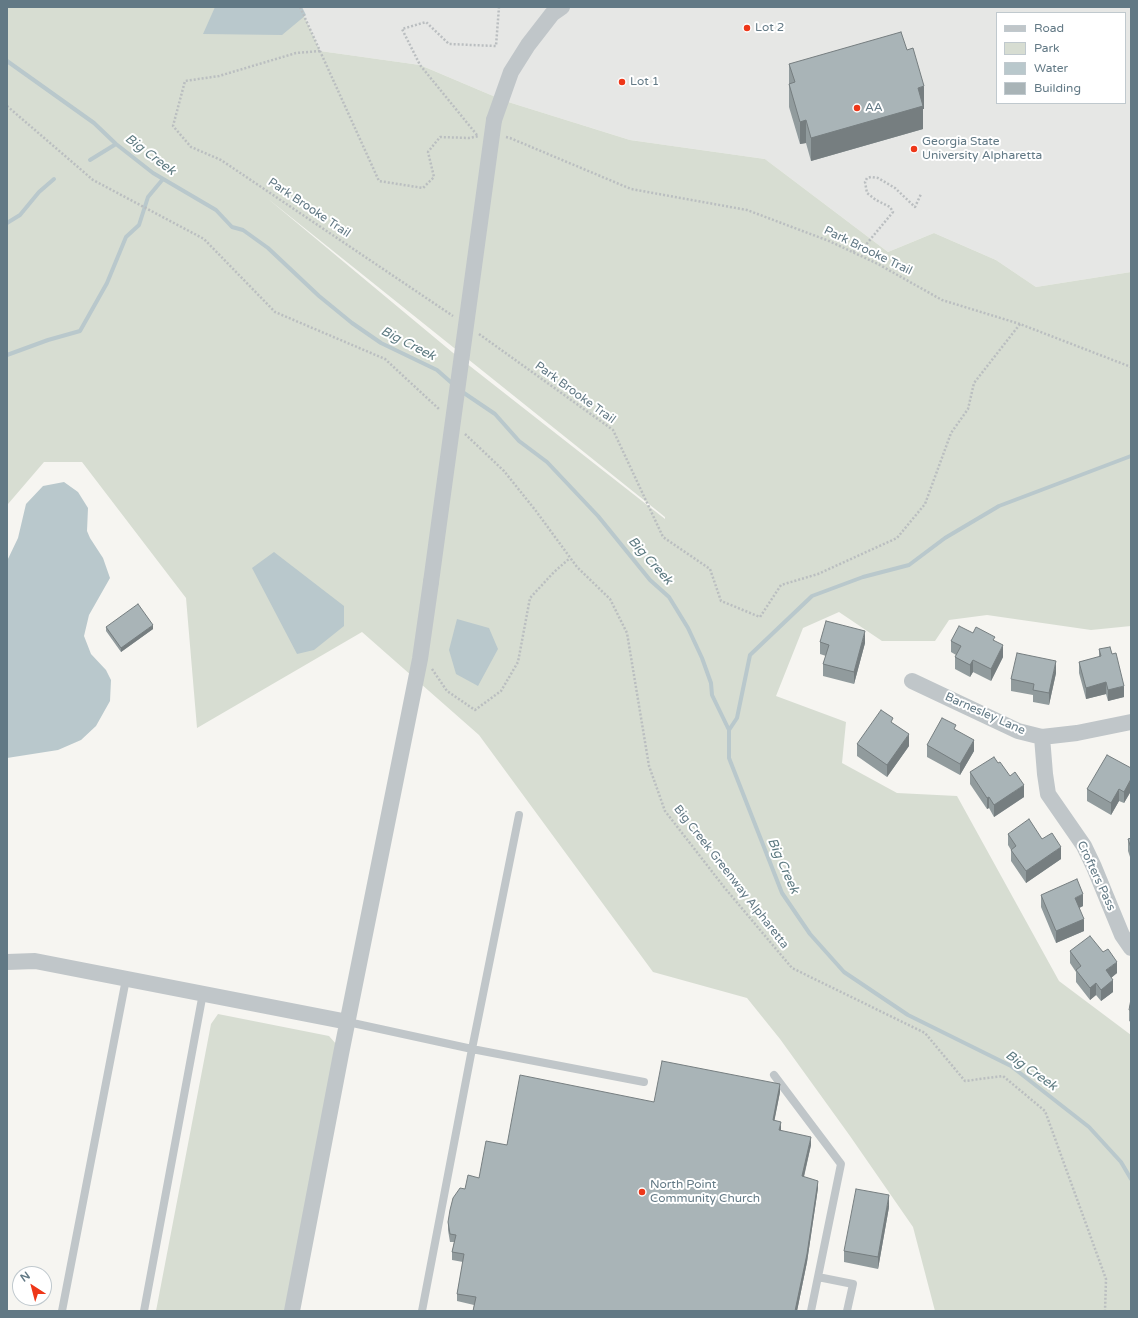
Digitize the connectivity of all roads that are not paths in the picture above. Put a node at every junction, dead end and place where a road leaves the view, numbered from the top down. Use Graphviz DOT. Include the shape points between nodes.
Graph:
graph roads {
  1 [pos="562,7"];
  2 [pos="912,680"];
  3 [pos="1131,722"];
  4 [pos="1042,737"];
  5 [pos="519,816"];
  6 [pos="1131,948"];
  7 [pos="7,962"];
  8 [pos="126,979"];
  9 [pos="203,993"];
  10 [pos="348,1022"];
  11 [pos="472,1049"];
  12 [pos="774,1075"];
  13 [pos="644,1082"];
  14 [pos="818,1277"];
  15 [pos="62,1311"];
  16 [pos="144,1311"];
  17 [pos="292,1311"];
  18 [pos="422,1311"];
  19 [pos="811,1311"];
  20 [pos="847,1311"];
  1 -- 10 [label="street, bridge" via="552,14 511,72 494,120 420,659"];
  2 -- 4 [label="street, Barnesley Lane" via="1018,731"];
  3 -- 4 [label="street, Barnesley Lane"];
  4 -- 6 [label="street, Crofters Pass" via="1048,794 1084,846 1122,935"];
  5 -- 11 [label="lane"];
  7 -- 8 [label="street" via="35,961"];
  8 -- 9 [label="street"];
  8 -- 15 [label="lane"];
  9 -- 10 [label="street"];
  9 -- 16 [label="lane"];
  10 -- 11 [label="lane"];
  10 -- 17 [label="street"];
  11 -- 13 [label="lane"];
  11 -- 18 [label="lane"];
  12 -- 14 [label="lane" via="841,1164"];
  14 -- 19 [label="lane"];
  14 -- 20 [label="lane" via="853,1284"];
}
